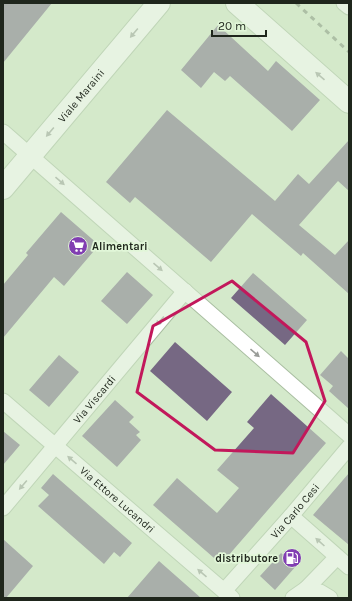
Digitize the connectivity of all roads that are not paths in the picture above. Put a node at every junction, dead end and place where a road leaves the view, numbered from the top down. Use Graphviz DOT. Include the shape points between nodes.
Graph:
graph roads {
  1 [pos="159,3"];
  2 [pos="237,3"];
  3 [pos="344,3"];
  4 [pos="349,7"];
  5 [pos="349,102"];
  6 [pos="3,132"];
  7 [pos="31,155"];
  8 [pos="3,188"];
  9 [pos="185,291"];
  10 [pos="3,401"];
  11 [pos="349,435"];
  12 [pos="55,446"];
  13 [pos="349,448"];
  14 [pos="3,508"];
  15 [pos="291,516"];
  16 [pos="337,557"];
  17 [pos="349,567"];
  18 [pos="306,589"];
  19 [pos="228,595"];
  20 [pos="292,598"];
  21 [pos="330,598"];
  1 -- 7 [label="main road, Viale Maraini, one-way"];
  5 -- 2 [label="main road, one-way"];
  3 -- 4 [label="street"];
  6 -- 7 [label="street"];
  7 -- 8 [label="main road, Viale Maraini"];
  7 -- 9 [label="street, one-way"];
  9 -- 11 [label="street, one-way"];
  9 -- 12 [label="street, Via Viscardi, one-way"];
  10 -- 12 [label="street, Via Ettore Lucandri"];
  12 -- 14 [label="street, Via Viscardi, one-way"];
  19 -- 12 [label="street, Via Ettore Lucandri, one-way"];
  13 -- 15 [label="street, Via Carlo Cesi"];
  16 -- 15 [label="street, one-way"];
  15 -- 19 [label="street, Via Carlo Cesi"];
  16 -- 17 [label="street"];
  16 -- 18 [label="street"];
  18 -- 20 [label="street"];
  18 -- 21 [label="street" via="320,592"];
}
